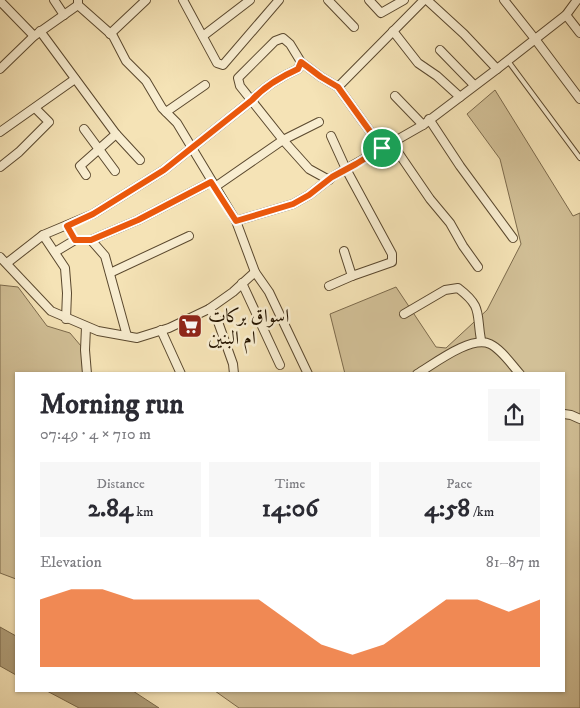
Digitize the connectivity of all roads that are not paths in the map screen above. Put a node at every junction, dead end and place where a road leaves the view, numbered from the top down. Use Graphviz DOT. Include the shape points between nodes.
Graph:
graph roads {
  1 [pos="54,0"];
  2 [pos="146,0"];
  3 [pos="250,0"];
  4 [pos="279,0"];
  5 [pos="328,0"];
  6 [pos="369,0"];
  7 [pos="404,0"];
  8 [pos="425,0"];
  9 [pos="504,0"];
  10 [pos="577,0"];
  11 [pos="0,1"];
  12 [pos="186,1"];
  13 [pos="78,3"];
  14 [pos="64,15"];
  15 [pos="566,15"];
  16 [pos="354,27"];
  17 [pos="393,31"];
  18 [pos="580,33"];
  19 [pos="37,34"];
  20 [pos="110,34"];
  21 [pos="203,36"];
  22 [pos="535,39"];
  23 [pos="440,50"];
  24 [pos="508,61"];
  25 [pos="301,62"];
  26 [pos="2,65"];
  27 [pos="497,69"];
  28 [pos="75,79"];
  29 [pos="205,85"];
  30 [pos="474,86"];
  31 [pos="338,87"];
  32 [pos="395,96"];
  33 [pos="460,97"];
  34 [pos="580,99"];
  35 [pos="252,100"];
  36 [pos="35,108"];
  37 [pos="166,112"];
  38 [pos="429,119"];
  39 [pos="319,122"];
  40 [pos="423,125"];
  41 [pos="84,129"];
  42 [pos="0,132"];
  43 [pos="116,134"];
  44 [pos="331,136"];
  45 [pos="283,140"];
  46 [pos="391,142"];
  47 [pos="191,148"];
  48 [pos="382,148"];
  49 [pos="98,150"];
  50 [pos="580,158"];
  51 [pos="140,160"];
  52 [pos="0,167"];
  53 [pos="346,169"];
  54 [pos="115,171"];
  55 [pos="86,175"];
  56 [pos="329,180"];
  57 [pos="213,184"];
  58 [pos="236,221"];
  59 [pos="67,226"];
  60 [pos="44,235"];
  61 [pos="189,236"];
  62 [pos="513,238"];
  63 [pos="75,240"];
  64 [pos="91,240"];
  65 [pos="344,251"];
  66 [pos="55,252"];
  67 [pos="0,257"];
  68 [pos="7,263"];
  69 [pos="478,267"];
  70 [pos="255,272"];
  71 [pos="110,273"];
  72 [pos="352,276"];
  73 [pos="242,283"];
  74 [pos="330,286"];
  75 [pos="209,309"];
  76 [pos="404,314"];
  77 [pos="66,319"];
  78 [pos="86,327"];
  79 [pos="161,330"];
  80 [pos="127,336"];
  81 [pos="481,340"];
  82 [pos="280,365"];
  83 [pos="87,372"];
  84 [pos="180,372"];
  85 [pos="234,372"];
  86 [pos="307,372"];
  87 [pos="420,372"];
  88 [pos="518,372"];
  89 [pos="565,414"];
  90 [pos="580,419"];
  1 -- 14 [label="street"];
  2 -- 20 [label="street"];
  3 -- 21 [label="street"];
  4 -- 21 [label="street" via="223,65 217,63"];
  5 -- 16 [label="street"];
  6 -- 7 [label="street" via="381,13"];
  8 -- 17 [label="street"];
  8 -- 27 [label="street"];
  9 -- 22 [label="street"];
  10 -- 15 [label="street"];
  11 -- 19 [label="street"];
  12 -- 21 [label="street"];
  13 -- 14 [label="street"];
  13 -- 20 [label="street"];
  14 -- 19 [label="street"];
  15 -- 18 [label="street"];
  15 -- 22 [label="street"];
  17 -- 31 [label="street"];
  17 -- 33 [label="street" via="418,63"];
  19 -- 26 [label="street"];
  19 -- 28 [label="street"];
  20 -- 37 [label="street" via="126,61 146,81"];
  22 -- 24 [label="street"];
  22 -- 34 [label="street"];
  23 -- 30 [label="street"];
  24 -- 27 [label="street"];
  24 -- 50 [label="lane"];
  25 -- 31 [label="street"];
  25 -- 35 [label="street" via="298,69 280,77"];
  25 -- 35 [label="street" via="283,38 275,41 238,78 240,86"];
  27 -- 30 [label="street"];
  28 -- 36 [label="street"];
  28 -- 43 [label="street"];
  29 -- 37 [label="street"];
  30 -- 33 [label="street"];
  31 -- 48 [label="street"];
  32 -- 40 [label="street"];
  33 -- 38 [label="street"];
  35 -- 45 [label="street"];
  35 -- 47 [label="street"];
  36 -- 42 [label="street"];
  36 -- 52 [label="street" via="49,122"];
  37 -- 47 [label="street" via="177,123"];
  38 -- 40 [label="street"];
  38 -- 62 [label="street"];
  39 -- 45 [label="street"];
  40 -- 46 [label="street"];
  41 -- 49 [label="street"];
  43 -- 49 [label="street"];
  43 -- 51 [label="street"];
  44 -- 53 [label="street"];
  45 -- 56 [label="street" via="309,169"];
  45 -- 57 [label="street"];
  46 -- 48 [label="street"];
  46 -- 69 [label="street"];
  47 -- 57 [label="street"];
  47 -- 59 [label="street" via="164,170 93,214"];
  48 -- 53 [label="street"];
  49 -- 54 [label="street"];
  49 -- 55 [label="street" via="80,166"];
  53 -- 56 [label="street"];
  53 -- 72 [label="street" via="392,254 392,262"];
  56 -- 58 [label="street" via="293,204"];
  57 -- 58 [label="street"];
  57 -- 64 [label="street"];
  58 -- 70 [label="street"];
  59 -- 60 [label="street"];
  59 -- 63 [label="street"];
  60 -- 66 [label="street"];
  60 -- 68 [label="street"];
  61 -- 71 [label="street"];
  63 -- 64 [label="street"];
  63 -- 66 [label="street"];
  64 -- 71 [label="street" via="105,256"];
  65 -- 72 [label="street"];
  66 -- 77 [label="street" via="65,268"];
  67 -- 68 [label="street"];
  68 -- 77 [label="street" via="51,311"];
  70 -- 73 [label="street"];
  70 -- 86 [label="street" via="270,292"];
  71 -- 80 [label="street"];
  72 -- 74 [label="street"];
  73 -- 75 [label="street"];
  73 -- 82 [label="street"];
  75 -- 79 [label="street"];
  75 -- 85 [label="street" via="217,320"];
  76 -- 81 [label="street" via="445,290 458,288 477,306"];
  77 -- 78 [label="street"];
  78 -- 80 [label="street"];
  78 -- 83 [label="street"];
  79 -- 80 [label="street" via="137,338"];
  79 -- 84 [label="street"];
  81 -- 87 [label="street" via="467,344"];
  81 -- 88 [label="street" via="492,344"];
  89 -- 90 [label="street"];
}
